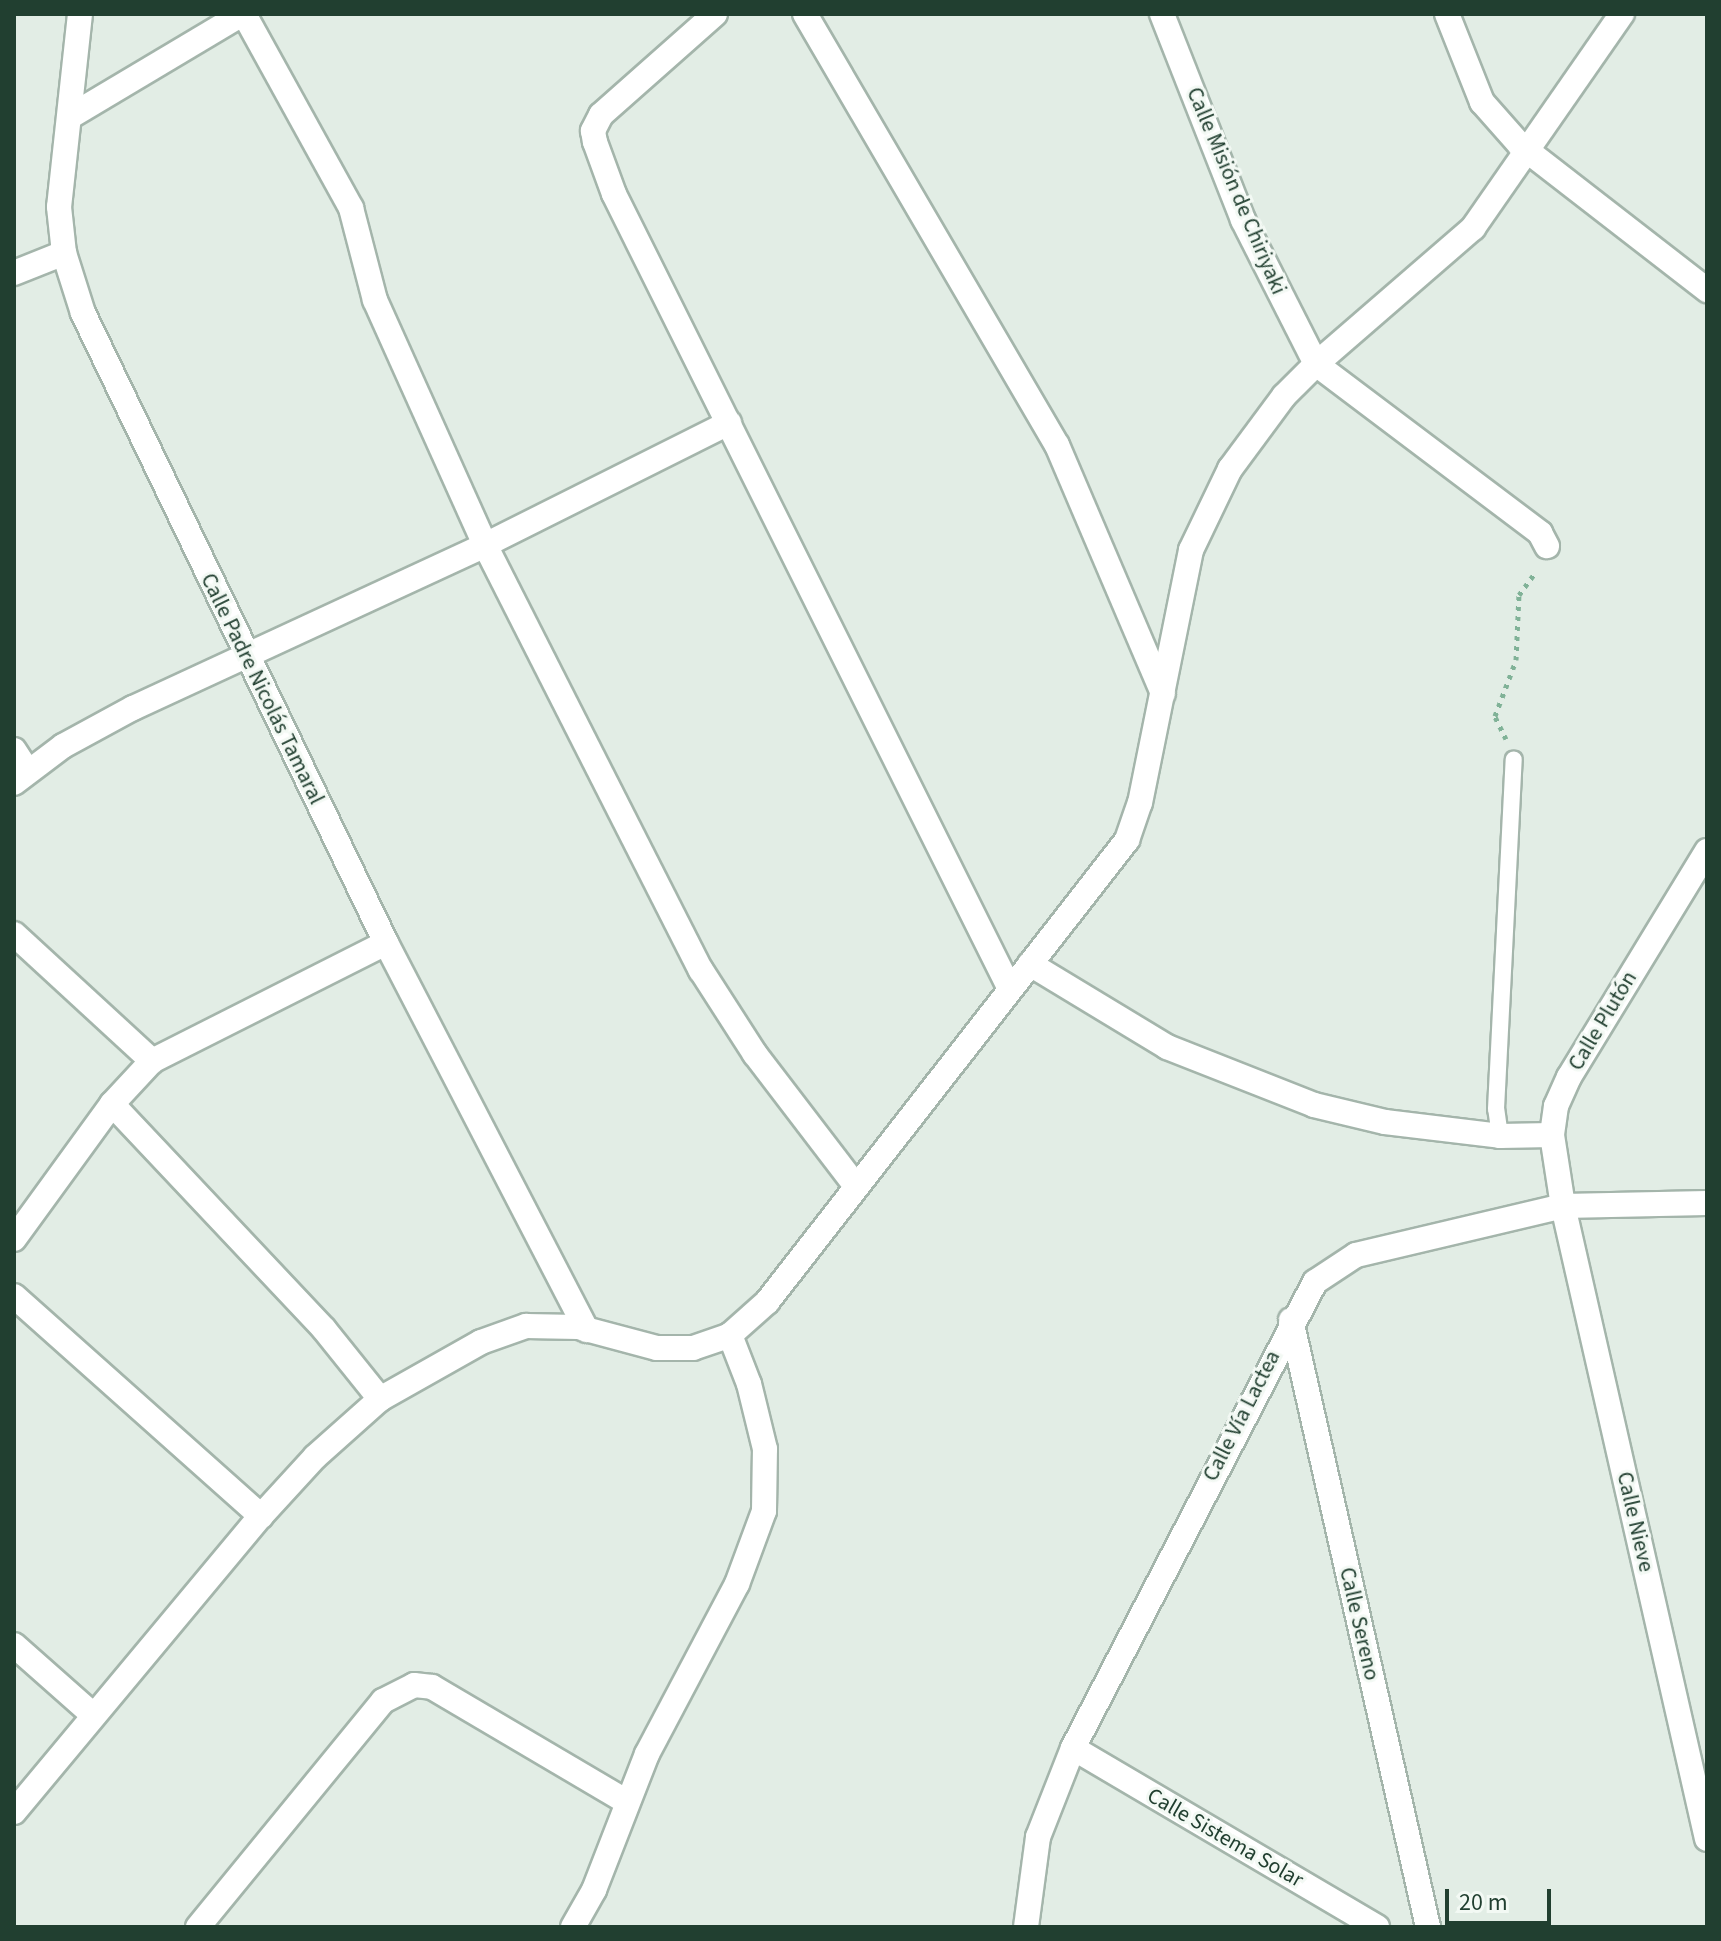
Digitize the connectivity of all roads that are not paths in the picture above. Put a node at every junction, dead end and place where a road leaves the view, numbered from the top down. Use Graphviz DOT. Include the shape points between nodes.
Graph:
graph roads {
  1 [pos="80,14"];
  2 [pos="243,14"];
  3 [pos="715,14"];
  4 [pos="805,14"];
  5 [pos="1162,14"];
  6 [pos="1447,14"];
  7 [pos="1622,14"];
  8 [pos="71,116"];
  9 [pos="1530,152"];
  10 [pos="64,253"];
  11 [pos="14,273"];
  12 [pos="1707,290"];
  13 [pos="1316,364"];
  14 [pos="729,423"];
  15 [pos="485,545"];
  16 [pos="1547,546"];
  17 [pos="244,655"];
  18 [pos="1163,693"];
  19 [pos="1514,759"];
  20 [pos="18,768"];
  21 [pos="1707,851"];
  22 [pos="14,934"];
  23 [pos="386,943"];
  24 [pos="1030,964"];
  25 [pos="1010,989"];
  26 [pos="152,1061"];
  27 [pos="112,1104"];
  28 [pos="1552,1135"];
  29 [pos="1500,1136"];
  30 [pos="855,1185"];
  31 [pos="1707,1203"];
  32 [pos="1563,1206"];
  33 [pos="14,1239"];
  34 [pos="14,1296"];
  35 [pos="1291,1320"];
  36 [pos="587,1330"];
  37 [pos="730,1335"];
  38 [pos="380,1399"];
  39 [pos="261,1516"];
  40 [pos="14,1645"];
  41 [pos="93,1715"];
  42 [pos="1073,1748"];
  43 [pos="627,1802"];
  44 [pos="14,1812"];
  45 [pos="1707,1839"];
  46 [pos="198,1927"];
  47 [pos="573,1927"];
  48 [pos="1026,1927"];
  49 [pos="1377,1927"];
  50 [pos="1428,1927"];
  1 -- 8 [label="street, Calle Padre Nicolás Tamaral"];
  2 -- 8 [label="street"];
  2 -- 15 [label="street" via="351,208 375,300"];
  3 -- 14 [label="street" via="601,115 593,131 614,194"];
  4 -- 18 [label="street" via="1057,445"];
  5 -- 13 [label="street, Calle Misión de Chiriyaki" via="1243,220"];
  6 -- 9 [label="street" via="1482,102"];
  7 -- 9 [label="street"];
  8 -- 10 [label="street, Calle Padre Nicolás Tamaral" via="59,207"];
  9 -- 12 [label="street"];
  9 -- 13 [label="street" via="1499,198 1448,253"];
  10 -- 11 [label="street"];
  10 -- 17 [label="street, Calle Padre Nicolás Tamaral" via="83,313"];
  13 -- 16 [label="street" via="1540,533"];
  13 -- 18 [label="street" via="1258,430 1211,506 1191,550"];
  14 -- 15 [label="street"];
  14 -- 25 [label="street"];
  15 -- 17 [label="street"];
  15 -- 30 [label="street" via="701,970 755,1054"];
  17 -- 20 [label="street"];
  17 -- 23 [label="street, Calle Padre Nicolás Tamaral"];
  18 -- 24 [label="street" via="1127,840"];
  19 -- 29 [label="lane" via="1496,1109"];
  21 -- 28 [label="street, Calle Plutón" via="1569,1077 1556,1106"];
  22 -- 26 [label="street"];
  23 -- 26 [label="street"];
  23 -- 36 [label="street, Calle Padre Nicolás Tamaral"];
  24 -- 25 [label="street"];
  24 -- 29 [label="street" via="1167,1047 1314,1105 1385,1122"];
  25 -- 30 [label="street"];
  26 -- 27 [label="street"];
  27 -- 33 [label="street"];
  27 -- 38 [label="street" via="324,1329"];
  28 -- 29 [label="street"];
  28 -- 32 [label="street, Calle Plutón"];
  30 -- 37 [label="street" via="767,1302"];
  31 -- 32 [label="street, Calle Vía Lactea"];
  32 -- 35 [label="street, Calle Vía Lactea" via="1356,1255 1315,1282"];
  32 -- 45 [label="street, Calle Nieve"];
  34 -- 39 [label="street"];
  35 -- 42 [label="street, Calle Vía Lactea"];
  35 -- 50 [label="street, Calle Sereno"];
  36 -- 37 [label="street" via="657,1348 693,1348"];
  36 -- 38 [label="street" via="526,1326 481,1342"];
  37 -- 43 [label="street" via="758,1416 768,1484 764,1511 737,1584"];
  38 -- 39 [label="street" via="315,1457"];
  39 -- 41 [label="street"];
  40 -- 41 [label="street"];
  41 -- 44 [label="street"];
  42 -- 48 [label="street, Calle Vía Lactea" via="1038,1837"];
  42 -- 49 [label="street, Calle Sistema Solar"];
  43 -- 46 [label="street" via="432,1687 414,1685 383,1701"];
  43 -- 47 [label="street" via="594,1890"];
}
